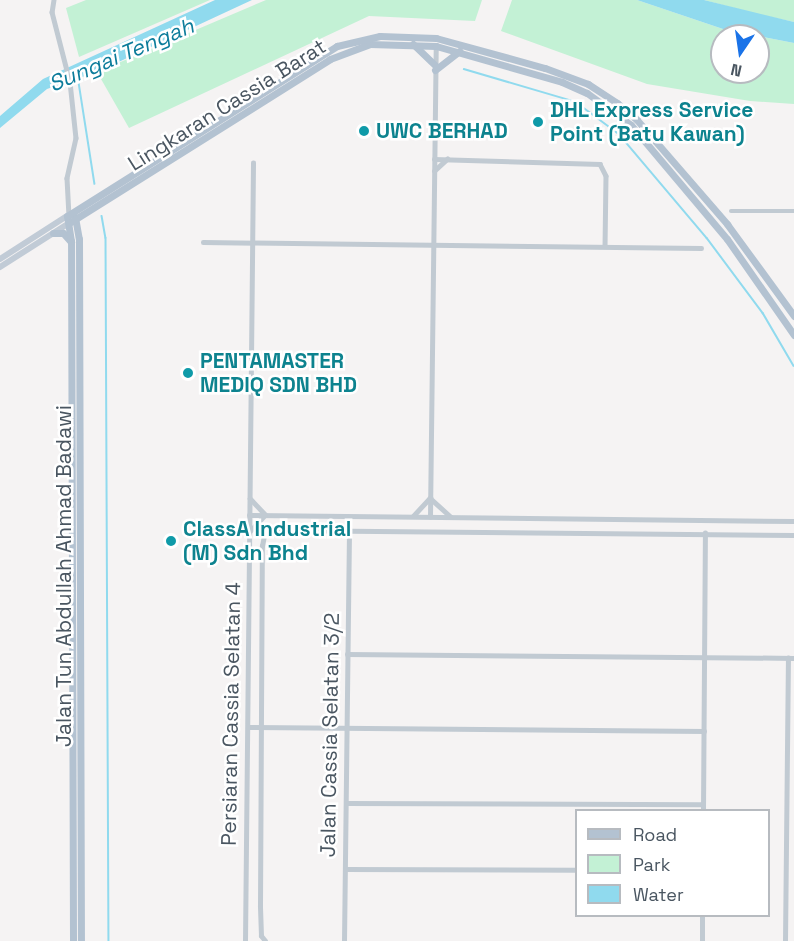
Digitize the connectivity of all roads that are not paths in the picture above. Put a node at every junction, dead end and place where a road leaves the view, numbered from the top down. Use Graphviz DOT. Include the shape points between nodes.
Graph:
graph roads {
  1 [pos="54,0"];
  2 [pos="411,43"];
  3 [pos="436,46"];
  4 [pos="459,51"];
  5 [pos="435,68"];
  6 [pos="434,147"];
  7 [pos="434,159"];
  8 [pos="446,159"];
  9 [pos="253,163"];
  10 [pos="434,171"];
  11 [pos="91,210"];
  12 [pos="731,211"];
  13 [pos="794,211"];
  14 [pos="71,217"];
  15 [pos="53,233"];
  16 [pos="79,237"];
  17 [pos="71,242"];
  18 [pos="203,242"];
  19 [pos="252,242"];
  20 [pos="431,244"];
  21 [pos="605,246"];
  22 [pos="701,248"];
  23 [pos="0,259"];
  24 [pos="0,267"];
  25 [pos="794,316"];
  26 [pos="794,335"];
  27 [pos="72,402"];
  28 [pos="80,404"];
  29 [pos="430,498"];
  30 [pos="250,499"];
  31 [pos="249,515"];
  32 [pos="265,515"];
  33 [pos="412,517"];
  34 [pos="430,517"];
  35 [pos="451,517"];
  36 [pos="794,521"];
  37 [pos="349,530"];
  38 [pos="249,532"];
  39 [pos="705,533"];
  40 [pos="794,535"];
  41 [pos="347,654"];
  42 [pos="704,657"];
  43 [pos="791,658"];
  44 [pos="248,727"];
  45 [pos="262,727"];
  46 [pos="346,728"];
  47 [pos="704,731"];
  48 [pos="346,803"];
  49 [pos="703,807"];
  50 [pos="345,868"];
  51 [pos="575,870"];
  52 [pos="702,917"];
  53 [pos="73,941"];
  54 [pos="81,941"];
  55 [pos="246,941"];
  56 [pos="265,941"];
  57 [pos="344,941"];
  58 [pos="702,941"];
  59 [pos="785,941"];
  1 -- 14 [label="street" via="52,12 70,82 76,138 67,178"];
  2 -- 3 [label="main road, Lingkaran Cassia Barat"];
  2 -- 5 [label="main road"];
  2 -- 11 [label="main road, Lingkaran Cassia Barat" via="370,44 330,59"];
  3 -- 4 [label="main road, Lingkaran Cassia Barat"];
  3 -- 5 [label="street"];
  4 -- 5 [label="main road"];
  4 -- 26 [label="main road, Lingkaran Cassia Barat" via="587,93 631,125 727,239"];
  5 -- 6 [label="street"];
  6 -- 7 [label="street"];
  6 -- 8 [label="street"];
  7 -- 8 [label="street"];
  7 -- 10 [label="street"];
  8 -- 10 [label="street"];
  8 -- 21 [label="street" via="600,164 606,176"];
  9 -- 19 [label="street, Persiaran Cassia Selatan 4"];
  10 -- 20 [label="street"];
  11 -- 14 [label="main road, Lingkaran Cassia Barat"];
  11 -- 16 [label="main road"];
  12 -- 13 [label="street"];
  14 -- 15 [label="street"];
  14 -- 16 [label="main road, Jalan Tun Abdullah Ahmad Badawi"];
  14 -- 17 [label="main road, Jalan Tun Abdullah Ahmad Badawi"];
  14 -- 23 [label="street"];
  14 -- 25 [label="main road, Lingkaran Cassia Barat" via="337,46 380,36 436,38 545,68 588,84 617,103 638,120 727,224"];
  15 -- 17 [label="main road" via="63,233"];
  15 -- 24 [label="street"];
  16 -- 28 [label="main road, Jalan Tun Abdullah Ahmad Badawi"];
  17 -- 27 [label="main road, Jalan Tun Abdullah Ahmad Badawi"];
  18 -- 19 [label="street"];
  19 -- 20 [label="street"];
  19 -- 30 [label="street, Persiaran Cassia Selatan 4"];
  20 -- 21 [label="street"];
  20 -- 29 [label="street"];
  21 -- 22 [label="street"];
  27 -- 28 [label="main road"];
  27 -- 53 [label="main road, Jalan Tun Abdullah Ahmad Badawi"];
  28 -- 54 [label="main road, Jalan Tun Abdullah Ahmad Badawi"];
  29 -- 33 [label="street"];
  29 -- 34 [label="street"];
  29 -- 35 [label="street"];
  30 -- 31 [label="street, Persiaran Cassia Selatan 4"];
  30 -- 32 [label="street"];
  31 -- 32 [label="street"];
  31 -- 38 [label="street, Persiaran Cassia Selatan 4"];
  32 -- 33 [label="street"];
  32 -- 38 [label="street"];
  33 -- 34 [label="street"];
  34 -- 35 [label="street"];
  35 -- 36 [label="street"];
  37 -- 39 [label="street"];
  37 -- 41 [label="street, Jalan Cassia Selatan 3/2"];
  37 -- 45 [label="street" via="279,529 264,536"];
  38 -- 44 [label="street, Persiaran Cassia Selatan 4"];
  39 -- 40 [label="street"];
  39 -- 42 [label="street"];
  41 -- 42 [label="street"];
  41 -- 46 [label="street, Jalan Cassia Selatan 3/2"];
  42 -- 43 [label="street"];
  42 -- 47 [label="street"];
  43 -- 59 [label="street"];
  44 -- 45 [label="street"];
  44 -- 55 [label="street, Persiaran Cassia Selatan 4"];
  45 -- 46 [label="street"];
  45 -- 56 [label="street" via="260,927"];
  46 -- 47 [label="street"];
  46 -- 48 [label="street, Jalan Cassia Selatan 3/2"];
  47 -- 49 [label="street"];
  48 -- 49 [label="street"];
  48 -- 50 [label="street, Jalan Cassia Selatan 3/2"];
  50 -- 51 [label="street"];
  50 -- 57 [label="street, Jalan Cassia Selatan 3/2"];
  52 -- 58 [label="street"];
}
